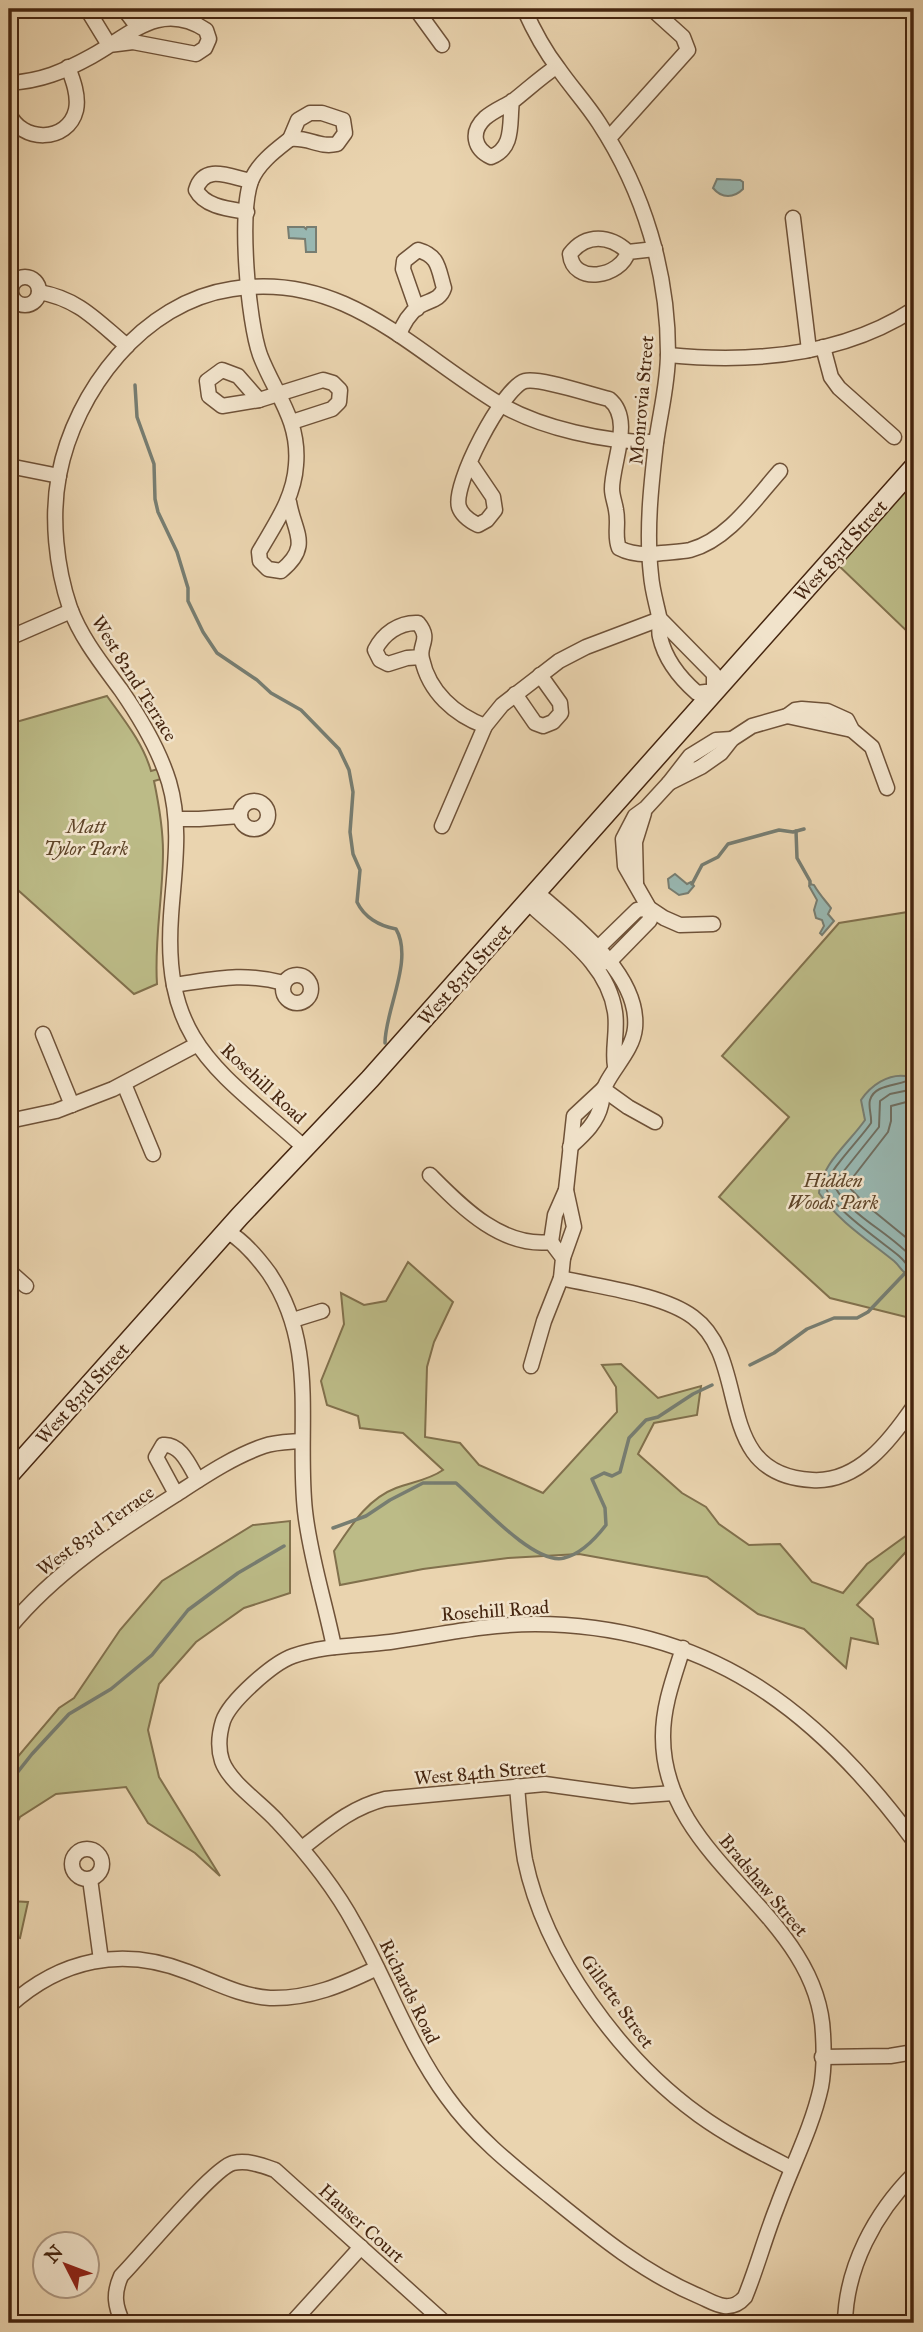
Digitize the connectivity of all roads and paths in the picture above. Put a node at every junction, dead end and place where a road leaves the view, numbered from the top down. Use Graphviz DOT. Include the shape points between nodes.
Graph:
graph roads {
  1 [pos="87,9"];
  2 [pos="124,9"];
  3 [pos="524,9"];
  4 [pos="652,9"];
  5 [pos="418,10"];
  6 [pos="137,26"];
  7 [pos="109,45"];
  8 [pos="442,45"];
  9 [pos="556,66"];
  10 [pos="68,67"];
  11 [pos="9,83"];
  12 [pos="512,101"];
  13 [pos="9,113"];
  14 [pos="608,138"];
  15 [pos="290,139"];
  16 [pos="251,181"];
  17 [pos="247,212"];
  18 [pos="793,218"];
  19 [pos="655,249"];
  20 [pos="628,252"];
  21 [pos="248,287"];
  22 [pos="38,292"];
  23 [pos="416,309"];
  24 [pos="912,313"];
  25 [pos="399,335"];
  26 [pos="127,346"];
  27 [pos="816,348"];
  28 [pos="668,355"];
  29 [pos="279,393"];
  30 [pos="259,400"];
  31 [pos="501,404"];
  32 [pos="292,422"];
  33 [pos="894,437"];
  34 [pos="619,439"];
  35 [pos="656,442"];
  36 [pos="470,463"];
  37 [pos="9,466"];
  38 [pos="914,467"];
  39 [pos="780,471"];
  40 [pos="59,475"];
  41 [pos="289,502"];
  42 [pos="649,554"];
  43 [pos="71,611"];
  44 [pos="660,620"];
  45 [pos="9,638"];
  46 [pos="421,657"];
  47 [pos="540,675"];
  48 [pos="714,691"];
  49 [pos="515,694"];
  50 [pos="485,726"];
  51 [pos="887,788"];
  52 [pos="240,816"];
  53 [pos="177,819"];
  54 [pos="442,826"];
  55 [pos="532,899"];
  56 [pos="649,908"];
  57 [pos="713,924"];
  58 [pos="598,948"];
  59 [pos="609,962"];
  60 [pos="594,963"];
  61 [pos="284,983"];
  62 [pos="174,985"];
  63 [pos="43,1034"];
  64 [pos="196,1045"];
  65 [pos="615,1066"];
  66 [pos="124,1084"];
  67 [pos="603,1089"];
  68 [pos="72,1105"];
  69 [pos="9,1121"];
  70 [pos="655,1122"];
  71 [pos="305,1148"];
  72 [pos="153,1154"];
  73 [pos="430,1175"];
  74 [pos="566,1190"];
  75 [pos="228,1232"];
  76 [pos="551,1242"];
  77 [pos="563,1258"];
  78 [pos="9,1271"];
  79 [pos="561,1278"];
  80 [pos="26,1286"];
  81 [pos="322,1311"];
  82 [pos="293,1320"];
  83 [pos="531,1366"];
  84 [pos="914,1406"];
  85 [pos="301,1441"];
  86 [pos="9,1475"];
  87 [pos="198,1480"];
  88 [pos="176,1494"];
  89 [pos="9,1629"];
  90 [pos="334,1647"];
  91 [pos="683,1648"];
  92 [pos="517,1786"];
  93 [pos="674,1793"];
  94 [pos="914,1841"];
  95 [pos="302,1848"];
  96 [pos="90,1879"];
  97 [pos="101,1960"];
  98 [pos="377,1968"];
  99 [pos="9,2006"];
  100 [pos="914,2052"];
  101 [pos="822,2057"];
  102 [pos="791,2168"];
  103 [pos="914,2174"];
  104 [pos="361,2247"];
  105 [pos="738,2305"];
  106 [pos="123,2323"];
  107 [pos="292,2323"];
  108 [pos="444,2323"];
  109 [pos="845,2323"];
  1 -- 7 [label="street"];
  2 -- 6 [label="street"];
  3 -- 9 [label="street, Monrovia Street"];
  4 -- 14 [label="street" via="683,37 688,50"];
  5 -- 8 [label="street"];
  6 -- 7 [label="street"];
  6 -- 7 [label="street" via="177,19 195,23 206,30 209,39 196,54 133,42"];
  7 -- 10 [label="street"];
  9 -- 12 [label="street"];
  9 -- 14 [label="street, Monrovia Street"];
  10 -- 11 [label="street" via="41,80"];
  10 -- 13 [label="street" via="76,110 64,128 54,134 32,135"];
  14 -- 19 [label="street, Monrovia Street" via="635,189"];
  15 -- 16 [label="street" via="274,151"];
  16 -- 17 [label="street"];
  16 -- 17 [label="street" via="215,173 205,175 196,190 200,198 220,207"];
  17 -- 21 [label="street"];
  18 -- 27 [label="street"];
  19 -- 20 [label="street"];
  19 -- 28 [label="street, Monrovia Street"];
  21 -- 25 [label="street, West 82nd Terrace" via="293,287 320,293"];
  21 -- 26 [label="street, West 82nd Terrace" via="198,298 164,316"];
  21 -- 29 [label="street" via="253,332"];
  22 -- 26 [label="street" via="72,301"];
  23 -- 25 [label="street"];
  24 -- 27 [label="street"];
  25 -- 31 [label="street, West 82nd Terrace"];
  26 -- 40 [label="street, West 82nd Terrace" via="86,401"];
  27 -- 28 [label="street" via="757,357"];
  27 -- 33 [label="street" via="839,388"];
  28 -- 35 [label="street, Monrovia Street"];
  29 -- 30 [label="street"];
  29 -- 32 [label="street"];
  29 -- 32 [label="street" via="323,380 340,390 339,402 332,409"];
  31 -- 34 [label="street, West 82nd Terrace" via="555,427"];
  31 -- 34 [label="street" via="526,380 609,399 620,414"];
  31 -- 36 [label="street"];
  32 -- 41 [label="street" via="296,467"];
  34 -- 35 [label="street, West 82nd Terrace"];
  34 -- 42 [label="street" via="612,489 615,539 628,553"];
  35 -- 42 [label="street, Monrovia Street"];
  37 -- 40 [label="street"];
  38 -- 48 [label="street, West 83rd Street"];
  39 -- 42 [label="street" via="713,539 687,551"];
  40 -- 43 [label="street, West 82nd Terrace" via="57,549"];
  42 -- 44 [label="street, Monrovia Street"];
  43 -- 45 [label="street"];
  43 -- 53 [label="street, West 82nd Terrace" via="148,732 161,758"];
  44 -- 47 [label="street" via="586,647"];
  44 -- 48 [label="street" via="714,674"];
  44 -- 48 [label="street, Monrovia Street" via="659,636 680,677 697,693"];
  46 -- 50 [label="street" via="446,702"];
  47 -- 49 [label="street"];
  47 -- 49 [label="street" via="560,703 561,713 553,722 535,723"];
  48 -- 55 [label="street, West 83rd Street"];
  49 -- 50 [label="street"];
  50 -- 54 [label="street"];
  51 -- 56 [label="street" via="872,747 852,730 787,716 752,726 701,767 669,783 646,808 635,842 636,883"];
  52 -- 53 [label="street"];
  53 -- 62 [label="street, West 82nd Terrace" via="170,941"];
  55 -- 58 [label="street" via="542,897"];
  55 -- 60 [label="street" via="534,908"];
  55 -- 71 [label="street, West 83rd Street"];
  56 -- 57 [label="street" via="680,925"];
  56 -- 58 [label="street" via="637,910"];
  56 -- 59 [label="street" via="650,920"];
  58 -- 59 [label="street"];
  58 -- 60 [label="street"];
  59 -- 60 [label="street"];
  59 -- 65 [label="street" via="626,988 635,1028 627,1052"];
  60 -- 65 [label="street" via="615,1010"];
  61 -- 62 [label="street" via="241,976"];
  62 -- 64 [label="street, West 82nd Terrace" via="181,1015"];
  63 -- 68 [label="street"];
  64 -- 66 [label="street, Rosehill Road"];
  64 -- 71 [label="street, Rosehill Road" via="215,1068"];
  65 -- 67 [label="street"];
  66 -- 68 [label="street, Rosehill Road"];
  66 -- 72 [label="street"];
  67 -- 70 [label="street"];
  67 -- 74 [label="street" via="595,1121 570,1147"];
  68 -- 69 [label="street, Rosehill Road"];
  71 -- 75 [label="street, West 83rd Street"];
  73 -- 76 [label="street" via="485,1224 519,1239"];
  74 -- 76 [label="street" via="555,1215"];
  74 -- 77 [label="street" via="574,1227"];
  75 -- 82 [label="street" via="263,1265"];
  75 -- 86 [label="street, West 83rd Street"];
  76 -- 77 [label="street"];
  77 -- 79 [label="street"];
  78 -- 80 [label="street"];
  79 -- 83 [label="street"];
  79 -- 84 [label="street" via="668,1303 693,1317 720,1350 743,1436 754,1453 784,1475 820,1481 855,1470 870,1459"];
  81 -- 82 [label="street"];
  82 -- 85 [label="street" via="303,1373"];
  85 -- 87 [label="street, West 83rd Terrace" via="267,1445"];
  85 -- 90 [label="street" via="305,1514"];
  87 -- 88 [label="street, West 83rd Terrace"];
  87 -- 88 [label="street, West 83rd Terrace" via="177,1447 163,1445 156,1457"];
  88 -- 89 [label="street, West 83rd Terrace" via="86,1555"];
  90 -- 91 [label="street, Rosehill Road" via="465,1629 572,1624 613,1629"];
  90 -- 95 [label="street, Richards Road" via="277,1663 234,1704 224,1719 219,1744 229,1774"];
  91 -- 93 [label="street, Bradshaw Street" via="665,1710 663,1737"];
  91 -- 94 [label="street, Rosehill Road" via="733,1670 808,1722 854,1767"];
  92 -- 93 [label="street, West 84th Street" via="576,1786 632,1796"];
  92 -- 95 [label="street, West 84th Street" via="368,1803"];
  92 -- 102 [label="street, Gillette Street" via="535,1895 548,1930 591,2003 669,2092 736,2139"];
  93 -- 101 [label="street, Bradshaw Street" via="690,1825 785,1937 801,1963 821,2016"];
  95 -- 98 [label="street, Richards Road" via="339,1898"];
  96 -- 97 [label="street"];
  97 -- 98 [label="street" via="162,1963 267,1998 315,1994"];
  97 -- 99 [label="street" via="44,1979"];
  98 -- 105 [label="street, Richards Road" via="447,2098 497,2153 639,2265 722,2306"];
  100 -- 101 [label="street"];
  101 -- 102 [label="street, Bradshaw Street" via="816,2107"];
  102 -- 105 [label="street, Bradshaw Street" via="751,2283"];
  103 -- 109 [label="street" via="865,2241 853,2274"];
  104 -- 106 [label="street, Hauser Court" via="275,2170 248,2161 229,2164 211,2177 121,2276 114,2292"];
  104 -- 107 [label="street"];
  104 -- 108 [label="street, Hauser Court"];
}
